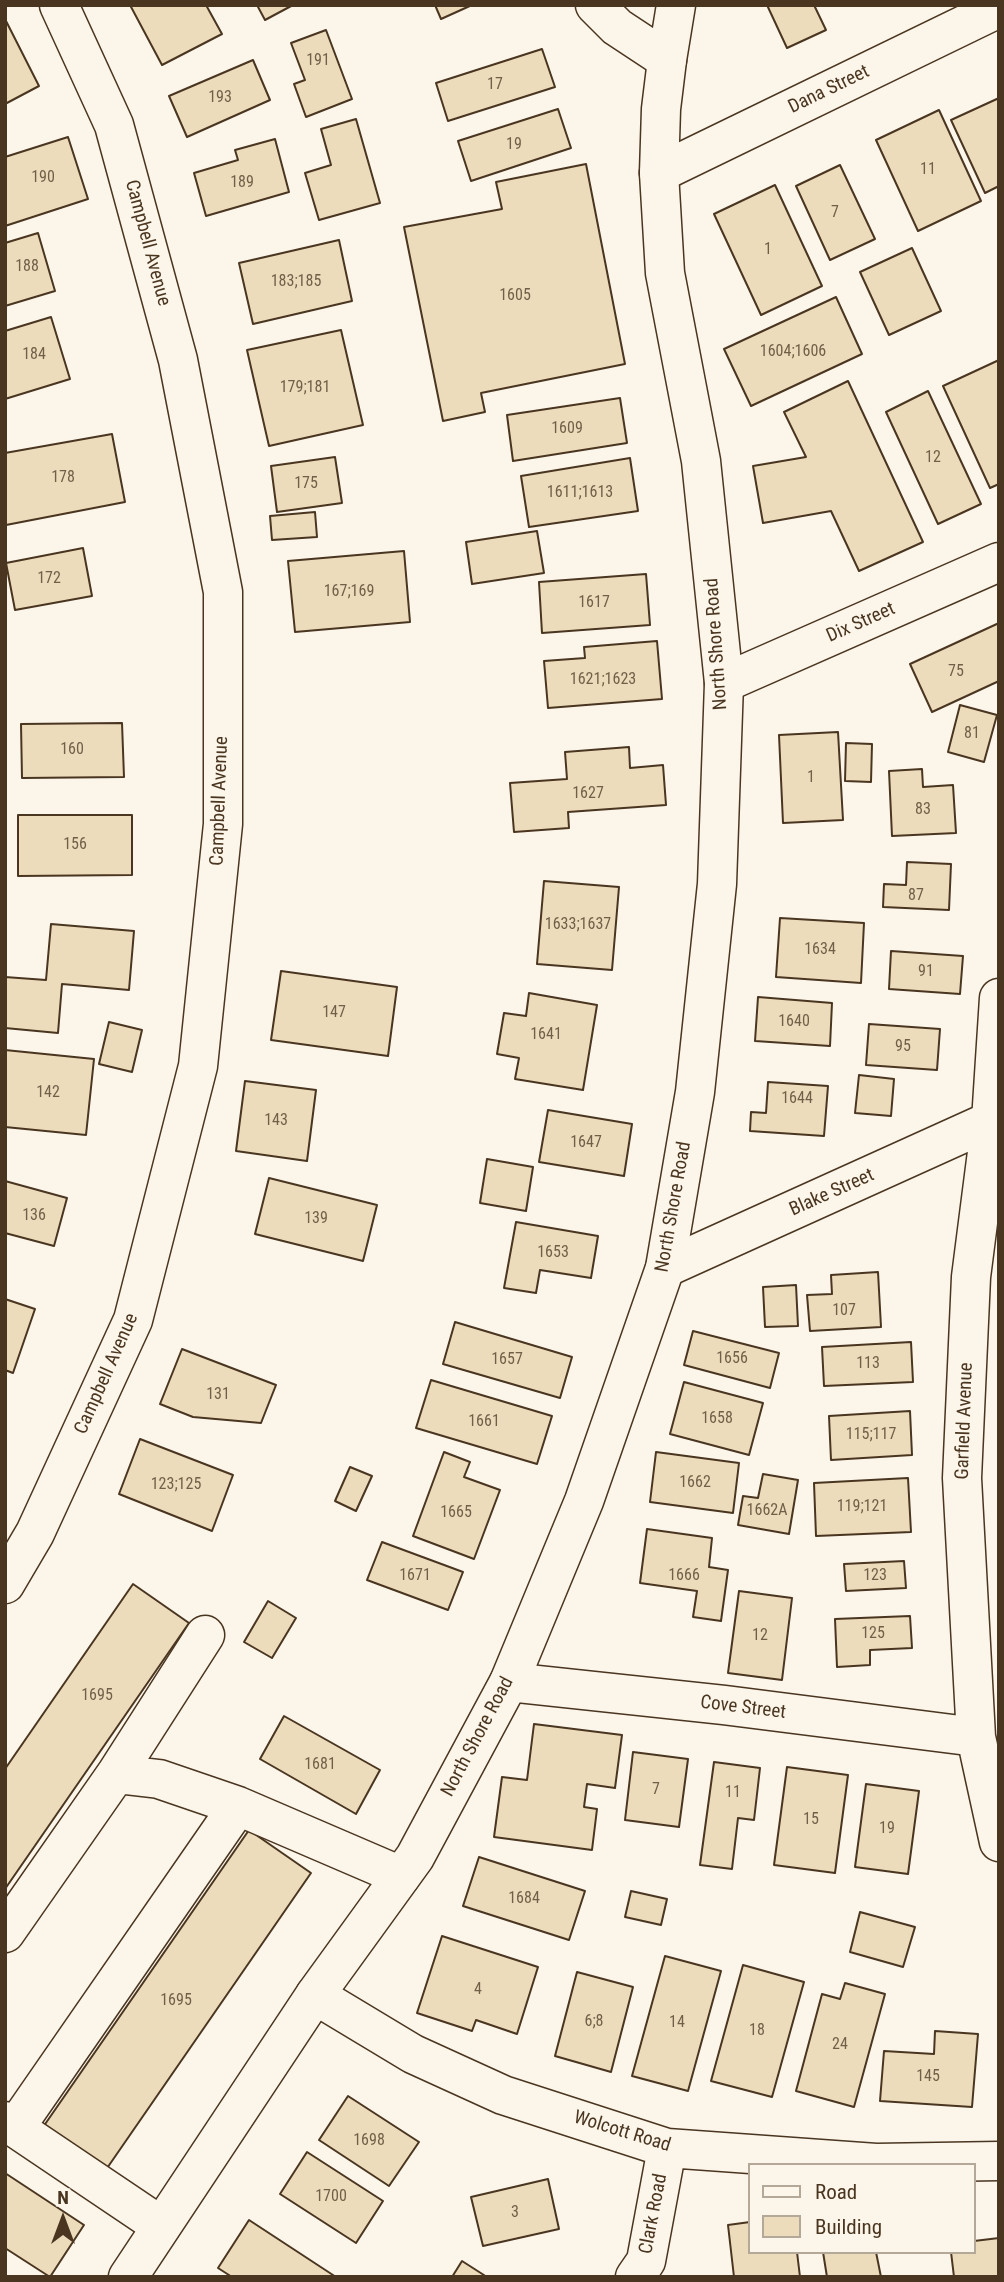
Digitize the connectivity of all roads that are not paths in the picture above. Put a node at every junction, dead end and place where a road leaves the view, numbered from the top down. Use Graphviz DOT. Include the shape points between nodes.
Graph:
graph roads {
  1 [pos="59,5"];
  2 [pos="595,5"];
  3 [pos="676,5"];
  4 [pos="999,8"];
  5 [pos="667,60"];
  6 [pos="659,173"];
  7 [pos="999,562"];
  8 [pos="724,683"];
  9 [pos="999,998"];
  10 [pos="996,1120"];
  11 [pos="665,1268"];
  12 [pos="5,1584"];
  13 [pos="205,1635"];
  14 [pos="509,1682"];
  15 [pos="976,1737"];
  16 [pos="116,1774"];
  17 [pos="238,1806"];
  18 [pos="999,1842"];
  19 [pos="401,1876"];
  20 [pos="5,1933"];
  21 [pos="315,1995"];
  22 [pos="10,2125"];
  23 [pos="667,2148"];
  24 [pos="999,2161"];
  25 [pos="161,2226"];
  26 [pos="645,2272"];
  27 [pos="128,2277"];
  1 -- 12 [label="street, Campbell Avenue" via="114,125 178,360 223,592 223,824 198,1066 133,1320 35,1533"];
  2 -- 5 [label="street" via="617,27"];
  3 -- 5 [label="street, North Shore Road"];
  4 -- 6 [label="street, Dana Street"];
  5 -- 6 [label="street, North Shore Road"];
  6 -- 8 [label="street, North Shore Road" via="665,273 701,461"];
  7 -- 8 [label="street, Dix Street"];
  8 -- 11 [label="street, North Shore Road" via="717,884 695,1093"];
  9 -- 10 [label="street, Garfield Avenue"];
  10 -- 11 [label="street, Blake Street"];
  10 -- 15 [label="street, Garfield Avenue" via="971,1278 961,1478"];
  11 -- 14 [label="street, North Shore Road" via="584,1501"];
  13 -- 16 [label="street"];
  14 -- 15 [label="street, Cove Street"];
  14 -- 19 [label="street, North Shore Road"];
  15 -- 18 [label="street, Garfield Avenue"];
  16 -- 17 [label="street" via="159,1779"];
  16 -- 20 [label="street"];
  17 -- 19 [label="street"];
  17 -- 22 [label="street"];
  19 -- 21 [label="street, North Shore Road"];
  21 -- 23 [label="street, Wolcott Road" via="413,2054 503,2095"];
  21 -- 25 [label="street, North Shore Road"];
  22 -- 25 [label="street"];
  23 -- 24 [label="street, Wolcott Road" via="876,2163"];
  23 -- 26 [label="street, Clark Road"];
  25 -- 27 [label="street, North Shore Road"];
}
